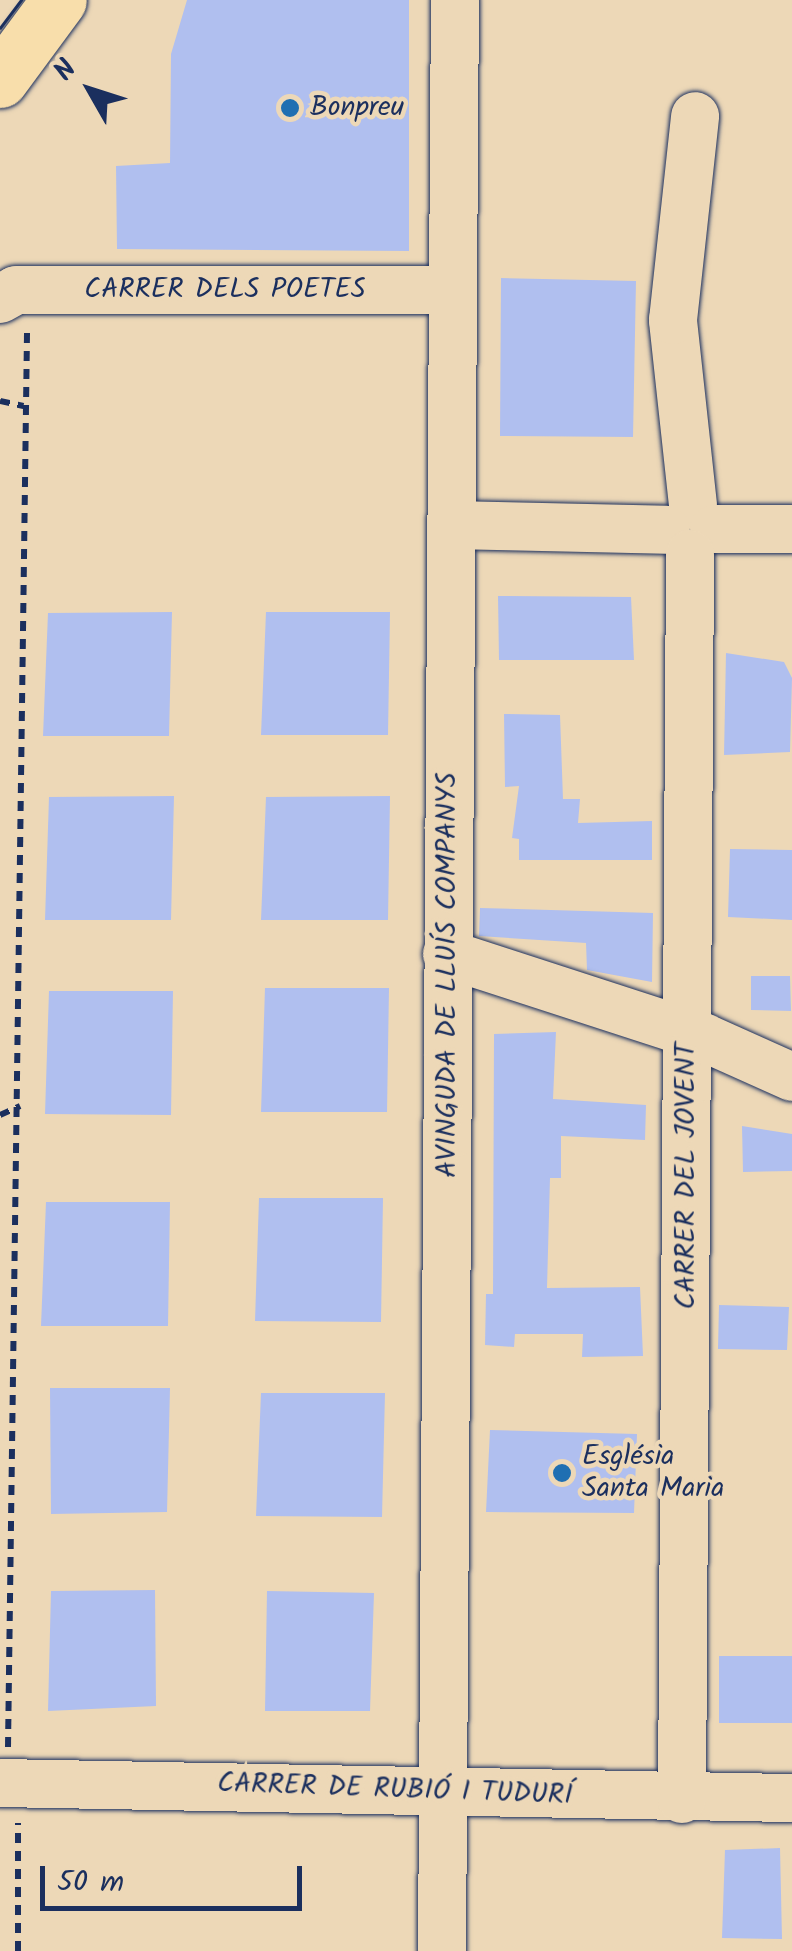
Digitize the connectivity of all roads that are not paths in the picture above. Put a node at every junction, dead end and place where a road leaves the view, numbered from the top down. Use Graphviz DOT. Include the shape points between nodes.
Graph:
graph roads {
  1 [pos="60,0"];
  2 [pos="455,0"];
  3 [pos="0,80"];
  4 [pos="696,116"];
  5 [pos="452,290"];
  6 [pos="17,312"];
  7 [pos="452,525"];
  8 [pos="792,529"];
  9 [pos="691,530"];
  10 [pos="448,954"];
  11 [pos="688,1032"];
  12 [pos="792,1077"];
  13 [pos="4,1784"];
  14 [pos="442,1790"];
  15 [pos="792,1798"];
  16 [pos="682,1800"];
  17 [pos="442,1951"];
  1 -- 3 [label="main road"];
  2 -- 5 [label="street, AVINGUDA DE LLUÍS COMPANYS"];
  4 -- 9 [label="street, CARRER DEL JOVENT" via="673,320"];
  5 -- 6 [label="street, CARRER DELS POETES" via="16,290"];
  5 -- 7 [label="street, AVINGUDA DE LLUÍS COMPANYS"];
  7 -- 9 [label="street"];
  7 -- 10 [label="street, AVINGUDA DE LLUÍS COMPANYS"];
  8 -- 9 [label="street"];
  9 -- 11 [label="street, CARRER DEL JOVENT"];
  10 -- 11 [label="street"];
  10 -- 14 [label="street, AVINGUDA DE LLUÍS COMPANYS"];
  11 -- 12 [label="street"];
  11 -- 16 [label="street, CARRER DEL JOVENT"];
  13 -- 14 [label="street, CARRER DE RUBIÓ I TUDURÍ"];
  14 -- 16 [label="street, CARRER DE RUBIÓ I TUDURÍ"];
  14 -- 17 [label="street, AVINGUDA DE LLUÍS COMPANYS"];
  15 -- 16 [label="street, CARRER DE RUBIÓ I TUDURÍ"];
}
